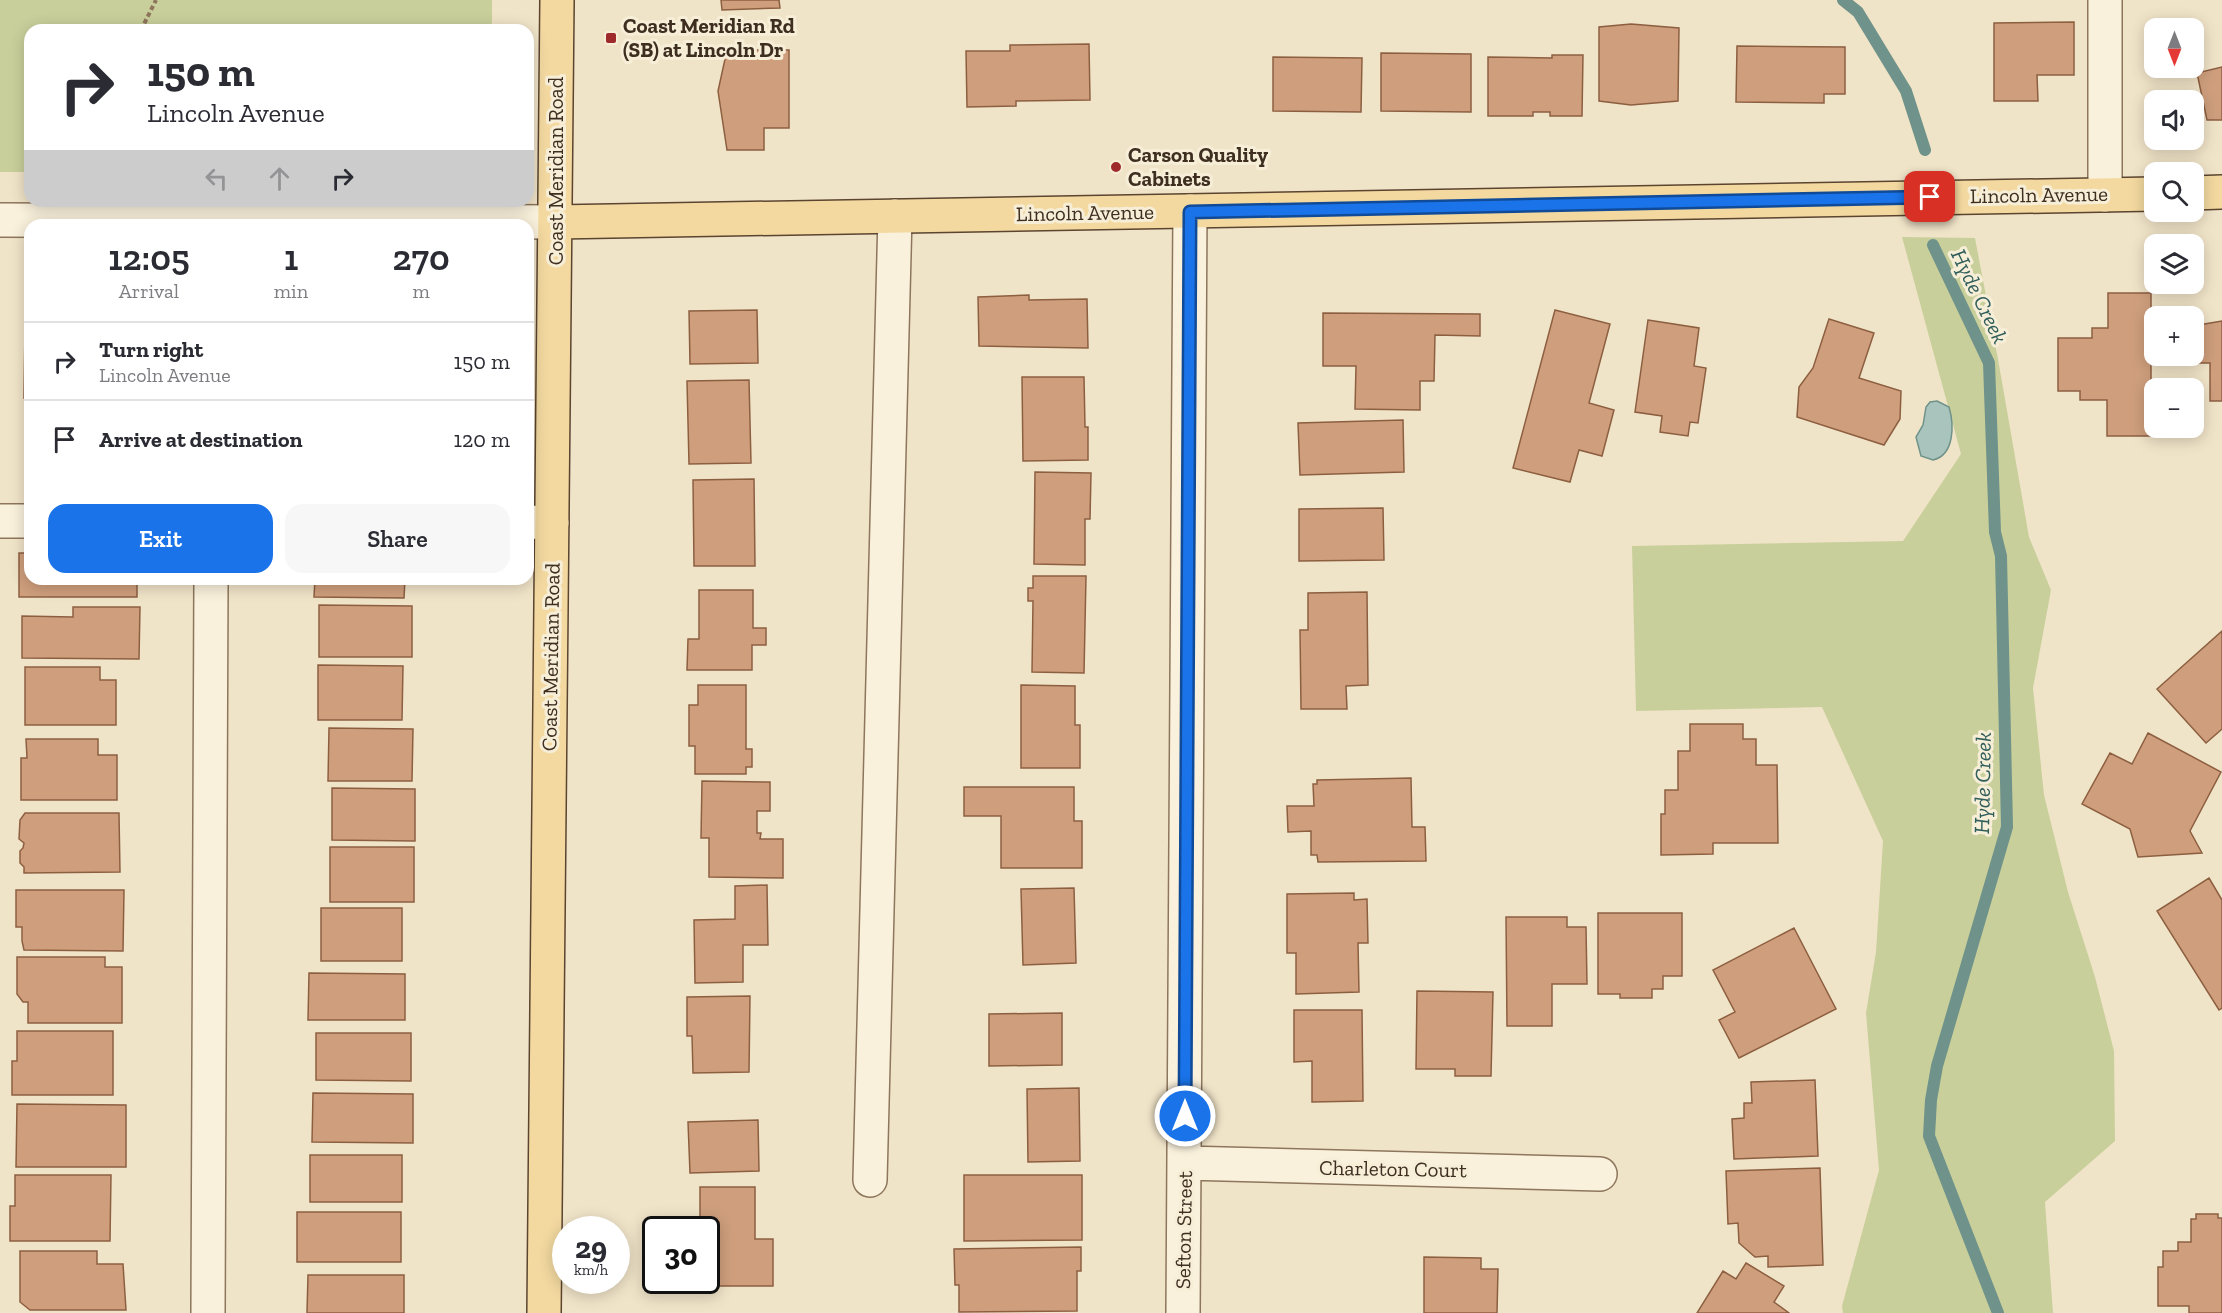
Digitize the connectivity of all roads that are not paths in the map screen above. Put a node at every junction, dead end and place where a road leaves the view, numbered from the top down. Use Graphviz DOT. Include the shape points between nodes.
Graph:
graph roads {
  1 [pos="557,0"];
  2 [pos="2105,0"];
  3 [pos="2222,192"];
  4 [pos="2204,193"];
  5 [pos="2144,194"];
  6 [pos="2105,195"];
  7 [pos="1190,212"];
  8 [pos="895,216"];
  9 [pos="0,220"];
  10 [pos="24,220"];
  11 [pos="534,222"];
  12 [pos="556,222"];
  13 [pos="0,521"];
  14 [pos="24,521"];
  15 [pos="540,522"];
  16 [pos="212,585"];
  17 [pos="1185,1163"];
  18 [pos="1600,1174"];
  19 [pos="870,1180"];
  20 [pos="208,1313"];
  21 [pos="544,1313"];
  22 [pos="1183,1313"];
  1 -- 12 [label="main road, Coast Meridian Road"];
  2 -- 6 [label="street"];
  3 -- 4 [label="main road"];
  5 -- 6 [label="main road, Lincoln Avenue"];
  6 -- 7 [label="main road, Lincoln Avenue"];
  7 -- 8 [label="main road, Lincoln Avenue"];
  7 -- 17 [label="street, Sefton Street"];
  8 -- 12 [label="main road, Lincoln Avenue"];
  8 -- 19 [label="street"];
  9 -- 10 [label="street"];
  11 -- 12 [label="street"];
  12 -- 15 [label="main road, Coast Meridian Road"];
  13 -- 14 [label="street"];
  15 -- 21 [label="main road, Coast Meridian Road"];
  16 -- 20 [label="street"];
  17 -- 18 [label="street, Charleton Court"];
  17 -- 22 [label="street, Sefton Street"];
}
